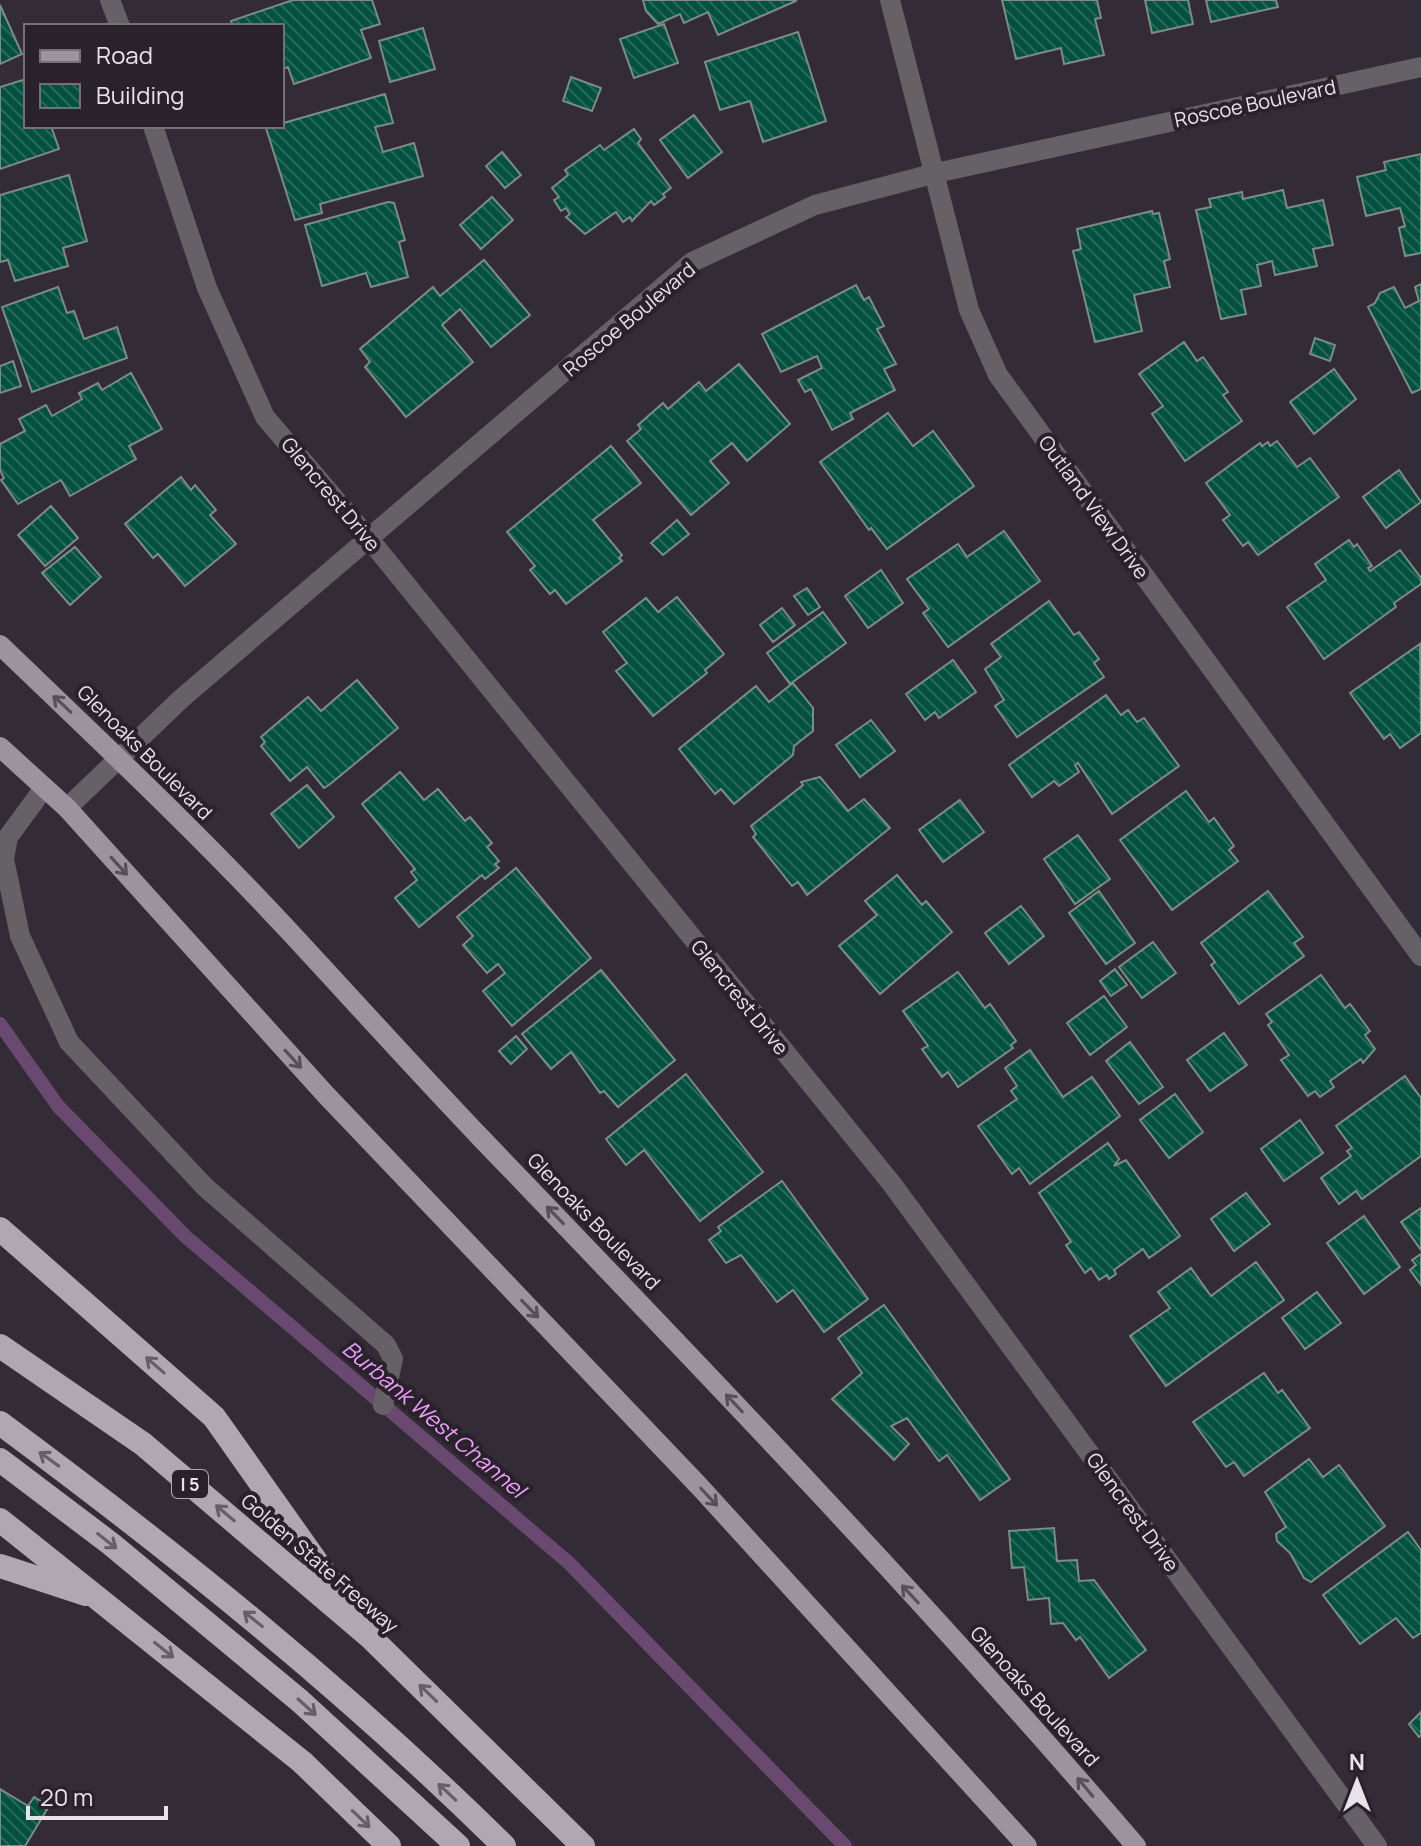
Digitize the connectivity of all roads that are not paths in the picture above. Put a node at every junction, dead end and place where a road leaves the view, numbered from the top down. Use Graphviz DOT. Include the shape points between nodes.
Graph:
graph roads {
  1 [pos="110,0"];
  2 [pos="890,0"];
  3 [pos="119,24"];
  4 [pos="1421,67"];
  5 [pos="154,128"];
  6 [pos="936,173"];
  7 [pos="370,540"];
  8 [pos="0,645"];
  9 [pos="0,747"];
  10 [pos="119,758"];
  11 [pos="44,788"];
  12 [pos="67,808"];
  13 [pos="1421,956"];
  14 [pos="0,1229"];
  15 [pos="0,1346"];
  16 [pos="383,1405"];
  17 [pos="0,1423"];
  18 [pos="0,1460"];
  19 [pos="0,1520"];
  20 [pos="0,1566"];
  21 [pos="104,1600"];
  22 [pos="369,1636"];
  23 [pos="389,1846"];
  24 [pos="458,1846"];
  25 [pos="504,1846"];
  26 [pos="583,1846"];
  27 [pos="1027,1846"];
  28 [pos="1136,1846"];
  29 [pos="1377,1846"];
  1 -- 3 [label="street"];
  2 -- 6 [label="street, Outland View Drive"];
  4 -- 6 [label="street, Roscoe Boulevard"];
  5 -- 7 [label="street, Glencrest Drive" via="207,288 265,417"];
  6 -- 7 [label="street, Roscoe Boulevard" via="815,205 692,262"];
  6 -- 13 [label="street, Outland View Drive" via="969,310 998,375"];
  7 -- 10 [label="street, Roscoe Boulevard"];
  7 -- 29 [label="street, Glencrest Drive" via="892,1184"];
  10 -- 8 [label="main road, Glenoaks Boulevard, one-way"];
  9 -- 11 [label="main road"];
  10 -- 12 [label="street, Roscoe Boulevard"];
  28 -- 10 [label="main road, Glenoaks Boulevard, one-way" via="759,1430"];
  11 -- 12 [label="main road"];
  11 -- 16 [label="street" via="8,837 4,859 20,936 69,1042 205,1187 386,1345 393,1359"];
  12 -- 27 [label="main road, one-way" via="326,1095 699,1486"];
  22 -- 14 [label="highway, one-way" via="214,1417"];
  22 -- 15 [label="highway, Golden State Freeway / I 5, one-way" via="143,1444"];
  25 -- 17 [label="highway, one-way" via="340,1690 137,1524"];
  18 -- 24 [label="highway, one-way" via="111,1544 300,1701"];
  19 -- 21 [label="highway"];
  20 -- 21 [label="highway"];
  21 -- 23 [label="highway, one-way" via="302,1762"];
  26 -- 22 [label="highway, Golden State Freeway / I 5, one-way"];
}
